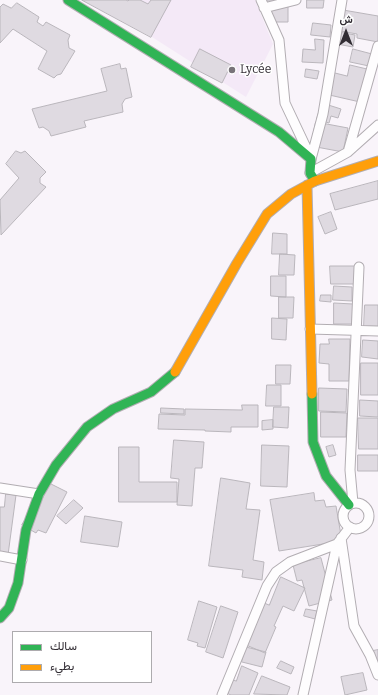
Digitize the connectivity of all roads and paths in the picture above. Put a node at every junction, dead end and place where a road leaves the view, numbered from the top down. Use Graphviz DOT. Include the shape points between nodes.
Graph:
graph roads {
  1 [pos="68,0"];
  2 [pos="296,0"];
  3 [pos="332,0"];
  4 [pos="342,1"];
  5 [pos="262,4"];
  6 [pos="378,46"];
  7 [pos="378,125"];
  8 [pos="348,152"];
  9 [pos="312,159"];
  10 [pos="378,161"];
  11 [pos="310,173"];
  12 [pos="311,183"];
  13 [pos="359,267"];
  14 [pos="310,329"];
  15 [pos="356,330"];
  16 [pos="378,331"];
  17 [pos="0,488"];
  18 [pos="39,494"];
  19 [pos="351,504"];
  20 [pos="373,518"];
  21 [pos="350,527"];
  22 [pos="339,541"];
  23 [pos="0,556"];
  24 [pos="22,560"];
  25 [pos="0,618"];
  26 [pos="378,675"];
  27 [pos="222,695"];
  28 [pos="304,695"];
  1 -- 9 [label="street" via="279,132"];
  2 -- 5 [label="street"];
  3 -- 4 [label="street"];
  4 -- 9 [label="street" via="323,114"];
  5 -- 9 [label="street" via="279,40 285,103"];
  6 -- 8 [label="street"];
  7 -- 8 [label="street"];
  8 -- 11 [label="street"];
  9 -- 11 [label="street"];
  10 -- 12 [label="street"];
  11 -- 12 [label="street"];
  12 -- 14 [label="street"];
  12 -- 18 [label="street" via="291,194 267,214 175,372 151,392 113,409 87,427 56,465"];
  13 -- 15 [label="street"];
  14 -- 15 [label="street"];
  14 -- 19 [label="street" via="313,442 326,476"];
  15 -- 16 [label="street"];
  15 -- 19 [label="street"];
  17 -- 18 [label="street"];
  18 -- 24 [label="street" via="26,530"];
  19 -- 20 [label="street" via="365,506"];
  19 -- 21 [label="street" via="346,508 343,517"];
  20 -- 21 [label="street" via="362,528"];
  21 -- 22 [label="street"];
  22 -- 26 [label="street" via="354,626 370,654"];
  22 -- 27 [label="street" via="290,562 276,572 267,586"];
  22 -- 28 [label="street"];
  23 -- 24 [label="street"];
  24 -- 25 [label="street" via="12,602"];
}
